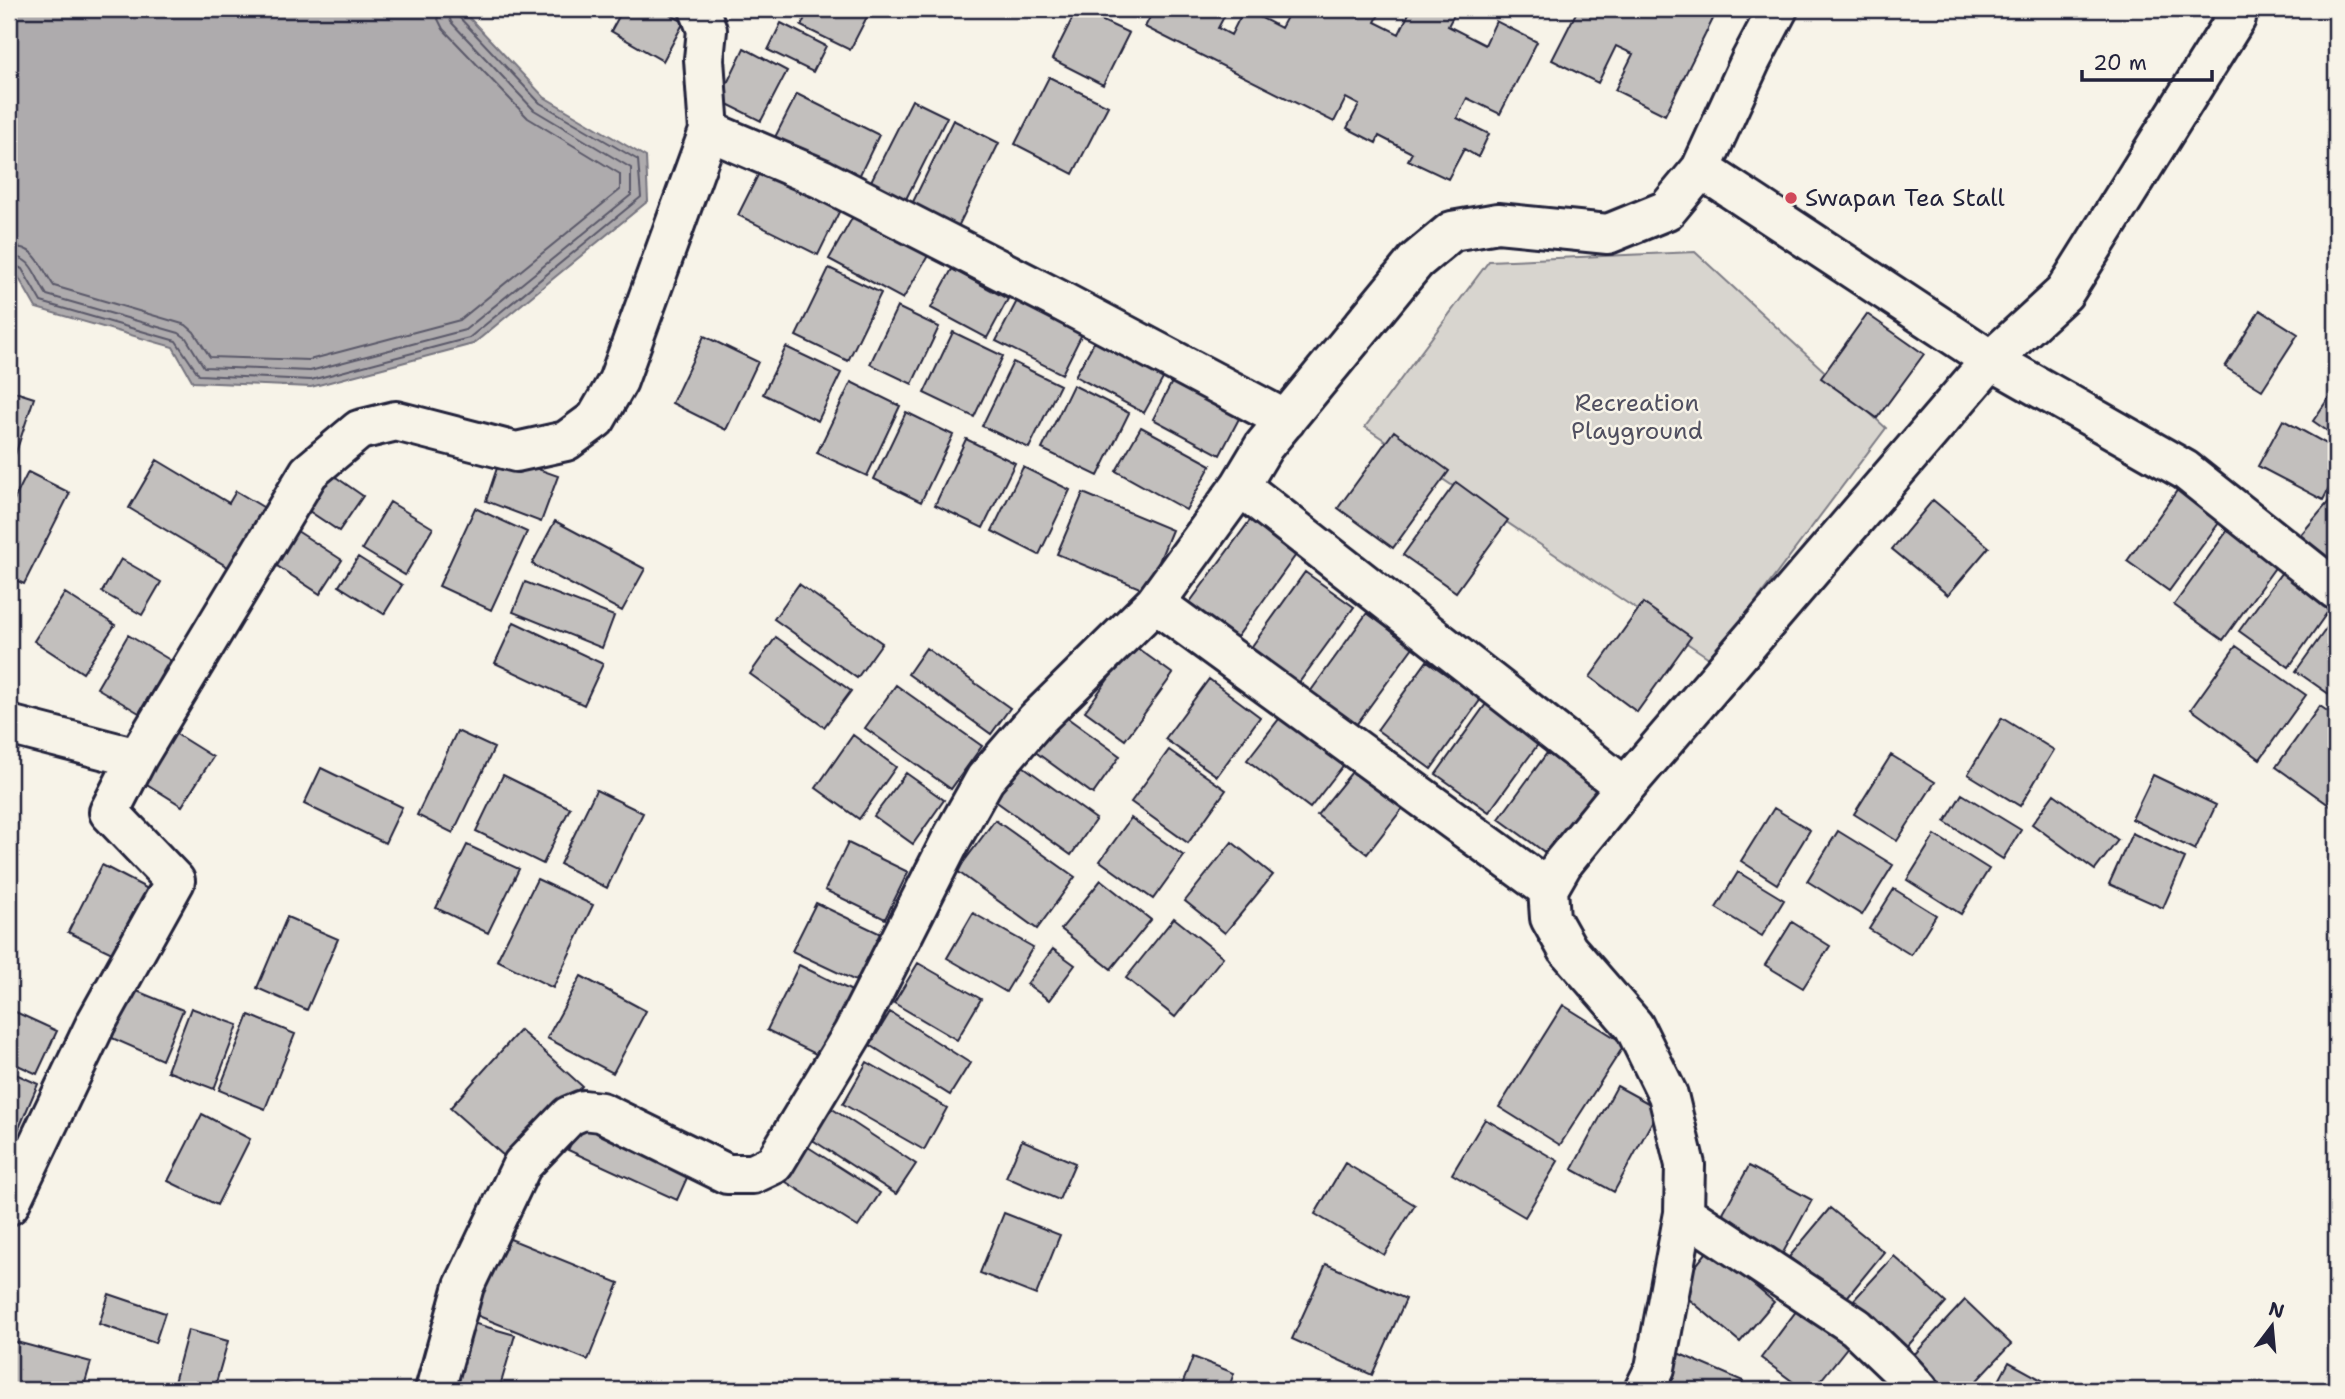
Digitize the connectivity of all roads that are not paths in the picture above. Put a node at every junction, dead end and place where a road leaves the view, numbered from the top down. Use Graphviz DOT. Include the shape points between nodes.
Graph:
graph roads {
  1 [pos="699,9"];
  2 [pos="1777,9"];
  3 [pos="2236,18"];
  4 [pos="709,131"];
  5 [pos="1701,169"];
  6 [pos="1991,360"];
  7 [pos="1286,420"];
  8 [pos="1240,486"];
  9 [pos="2336,590"];
  10 [pos="1155,603"];
  11 [pos="9,725"];
  12 [pos="137,758"];
  13 [pos="1625,787"];
  14 [pos="1548,889"];
  15 [pos="9,1205"];
  16 [pos="1684,1213"];
  17 [pos="435,1390"];
  18 [pos="1644,1390"];
  19 [pos="1919,1390"];
  1 -- 4 [label="street" via="707,30 704,59"];
  2 -- 5 [label="street"];
  3 -- 6 [label="street" via="2064,293"];
  4 -- 7 [label="street" via="822,179"];
  4 -- 12 [label="street" via="618,381 596,419 566,441 516,452 396,421 359,430 309,472"];
  5 -- 6 [label="street"];
  5 -- 7 [label="street" via="1667,210 1608,234 1498,223 1452,231 1416,261"];
  6 -- 9 [label="street" via="2185,470"];
  6 -- 13 [label="street"];
  7 -- 8 [label="street"];
  8 -- 10 [label="street"];
  8 -- 13 [label="street"];
  10 -- 14 [label="street"];
  10 -- 17 [label="street" via="1037,720 985,779 853,1033 774,1164 753,1174 727,1174 601,1112 583,1110 569,1116 522,1165 464,1286"];
  11 -- 12 [label="street"];
  12 -- 15 [label="street" via="109,812 175,881 96,1023"];
  13 -- 14 [label="street" via="1563,863"];
  14 -- 16 [label="street" via="1550,918 1569,950 1633,1027 1668,1096 1685,1165"];
  16 -- 18 [label="street" via="1655,1368"];
  16 -- 19 [label="street" via="1856,1327"];
}
